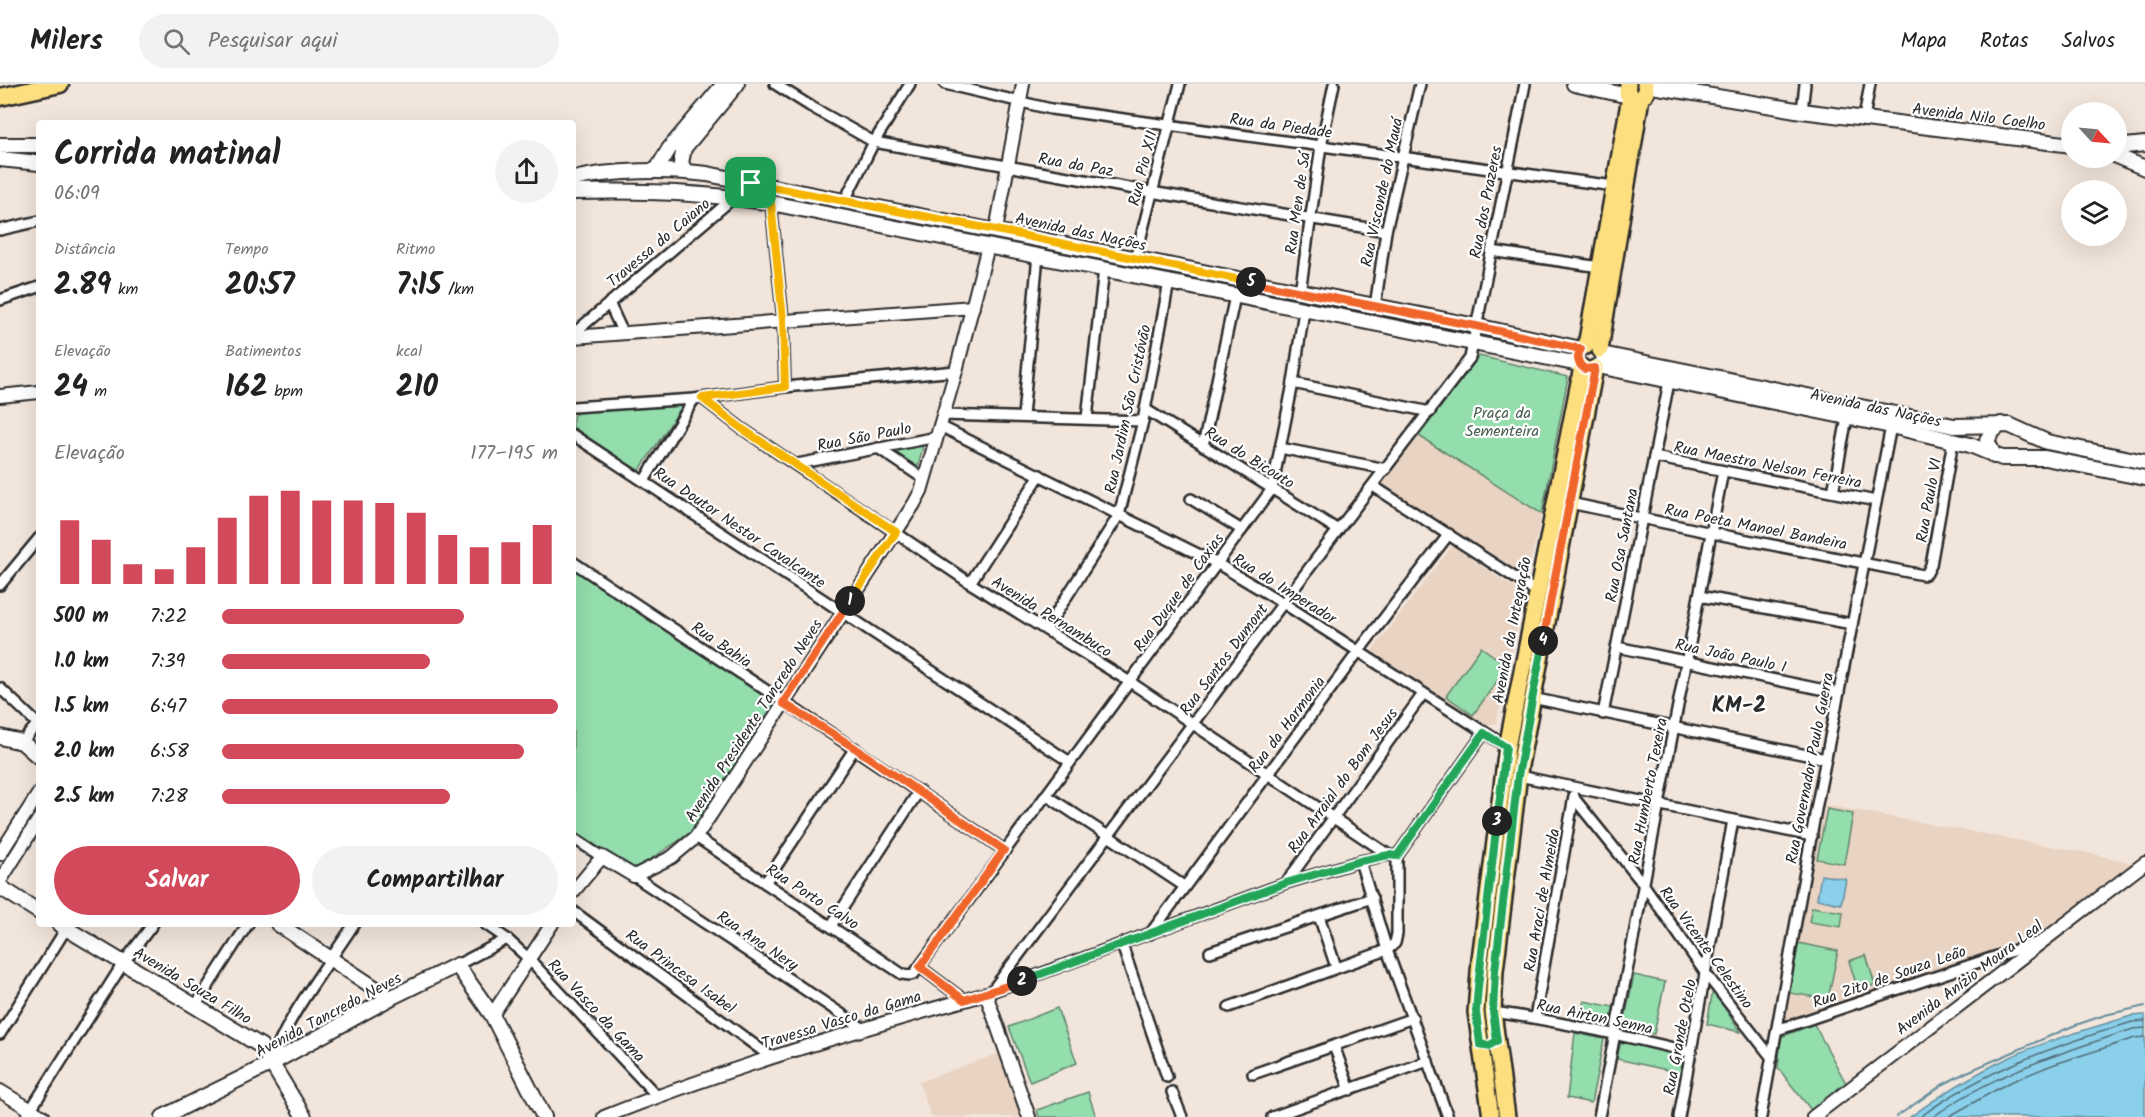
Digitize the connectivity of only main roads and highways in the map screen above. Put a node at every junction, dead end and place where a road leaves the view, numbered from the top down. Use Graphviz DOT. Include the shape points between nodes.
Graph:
graph roads {
  1 [pos="60,84"];
  2 [pos="724,84"];
  3 [pos="737,84"];
  4 [pos="1574,84"];
  5 [pos="35,87"];
  6 [pos="1638,91"];
  7 [pos="1714,93"];
  8 [pos="0,97"];
  9 [pos="2061,144"];
  10 [pos="2145,144"];
  11 [pos="0,145"];
  12 [pos="36,145"];
  13 [pos="2127,146"];
  14 [pos="2127,157"];
  15 [pos="2145,158"];
  16 [pos="0,159"];
  17 [pos="2127,160"];
  18 [pos="36,163"];
  19 [pos="2145,168"];
  20 [pos="656,171"];
  21 [pos="685,171"];
  22 [pos="576,178"];
  23 [pos="576,192"];
  24 [pos="916,215"];
  25 [pos="914,231"];
  26 [pos="1077,247"];
  27 [pos="1074,263"];
  28 [pos="1590,358"];
  29 [pos="2001,424"];
  30 [pos="1994,456"];
  31 [pos="2145,462"];
  32 [pos="2145,478"];
  33 [pos="0,737"];
  34 [pos="31,749"];
  35 [pos="0,887"];
  36 [pos="36,910"];
  37 [pos="66,927"];
  38 [pos="283,927"];
  39 [pos="390,998"];
  40 [pos="1497,1041"];
  41 [pos="1480,1044"];
  42 [pos="272,1063"];
  43 [pos="1500,1067"];
  44 [pos="1484,1070"];
  45 [pos="163,1117"];
  46 [pos="304,1117"];
  47 [pos="544,1117"];
  48 [pos="1491,1117"];
  49 [pos="1507,1117"];
  1 -- 5 [label="highway"];
  2 -- 20 [label="main road" via="669,149"];
  3 -- 21 [label="main road" via="684,147 681,163"];
  4 -- 6 [label="main road, Avenida Nilo Coelho"];
  5 -- 8 [label="highway"];
  6 -- 7 [label="main road, Avenida Nilo Coelho"];
  6 -- 28 [label="main road, Avenida da Integração"];
  6 -- 28 [label="main road, Avenida da Integração" via="1614,186"];
  7 -- 9 [label="main road, Avenida Nilo Coelho" via="1740,102"];
  10 -- 13 [label="main road"];
  11 -- 12 [label="main road"];
  14 -- 15 [label="main road"];
  16 -- 18 [label="main road"];
  17 -- 19 [label="main road"];
  20 -- 21 [label="main road, Avenida das Nações"];
  20 -- 22 [label="main road, Avenida das Nações"];
  21 -- 24 [label="main road, Avenida das Nações"];
  23 -- 25 [label="main road, Avenida das Nações" via="694,192"];
  24 -- 25 [label="main road" via="909,224"];
  24 -- 26 [label="main road, Avenida das Nações"];
  25 -- 27 [label="main road, Avenida das Nações"];
  26 -- 27 [label="main road"];
  26 -- 28 [label="main road, Avenida das Nações" via="1476,326"];
  27 -- 28 [label="main road, Avenida das Nações" via="1473,343"];
  28 -- 29 [label="main road, Avenida das Nações" via="1954,426"];
  28 -- 30 [label="main road, Avenida das Nações" via="1669,382 1970,445"];
  28 -- 40 [label="main road, Avenida da Integração" via="1570,503 1518,776 1495,971 1493,1012"];
  28 -- 41 [label="main road, Avenida da Integração" via="1506,747 1478,987"];
  29 -- 30 [label="main road" via="1987,440"];
  29 -- 31 [label="main road, Avenida das Nações" via="2048,442"];
  30 -- 32 [label="main road, Avenida das Nações" via="2010,460 2045,458"];
  33 -- 34 [label="main road"];
  35 -- 36 [label="main road"];
  37 -- 42 [label="main road, Avenida Souza Filho" via="261,1046"];
  38 -- 39 [label="main road"];
  39 -- 42 [label="main road, Avenida Tancredo Neves"];
  39 -- 47 [label="main road, Avenida Tancredo Neves" via="457,965 492,1015"];
  40 -- 41 [label="main road" via="1488,1046"];
  40 -- 43 [label="main road, Avenida da Integração"];
  41 -- 44 [label="main road, Avenida da Integração"];
  42 -- 45 [label="main road, Avenida Tancredo Neves"];
  42 -- 46 [label="main road, Avenida Souza Filho"];
  43 -- 44 [label="main road" via="1490,1064"];
  43 -- 49 [label="main road, Avenida da Integração"];
  44 -- 48 [label="main road, Avenida da Integração"];
}
